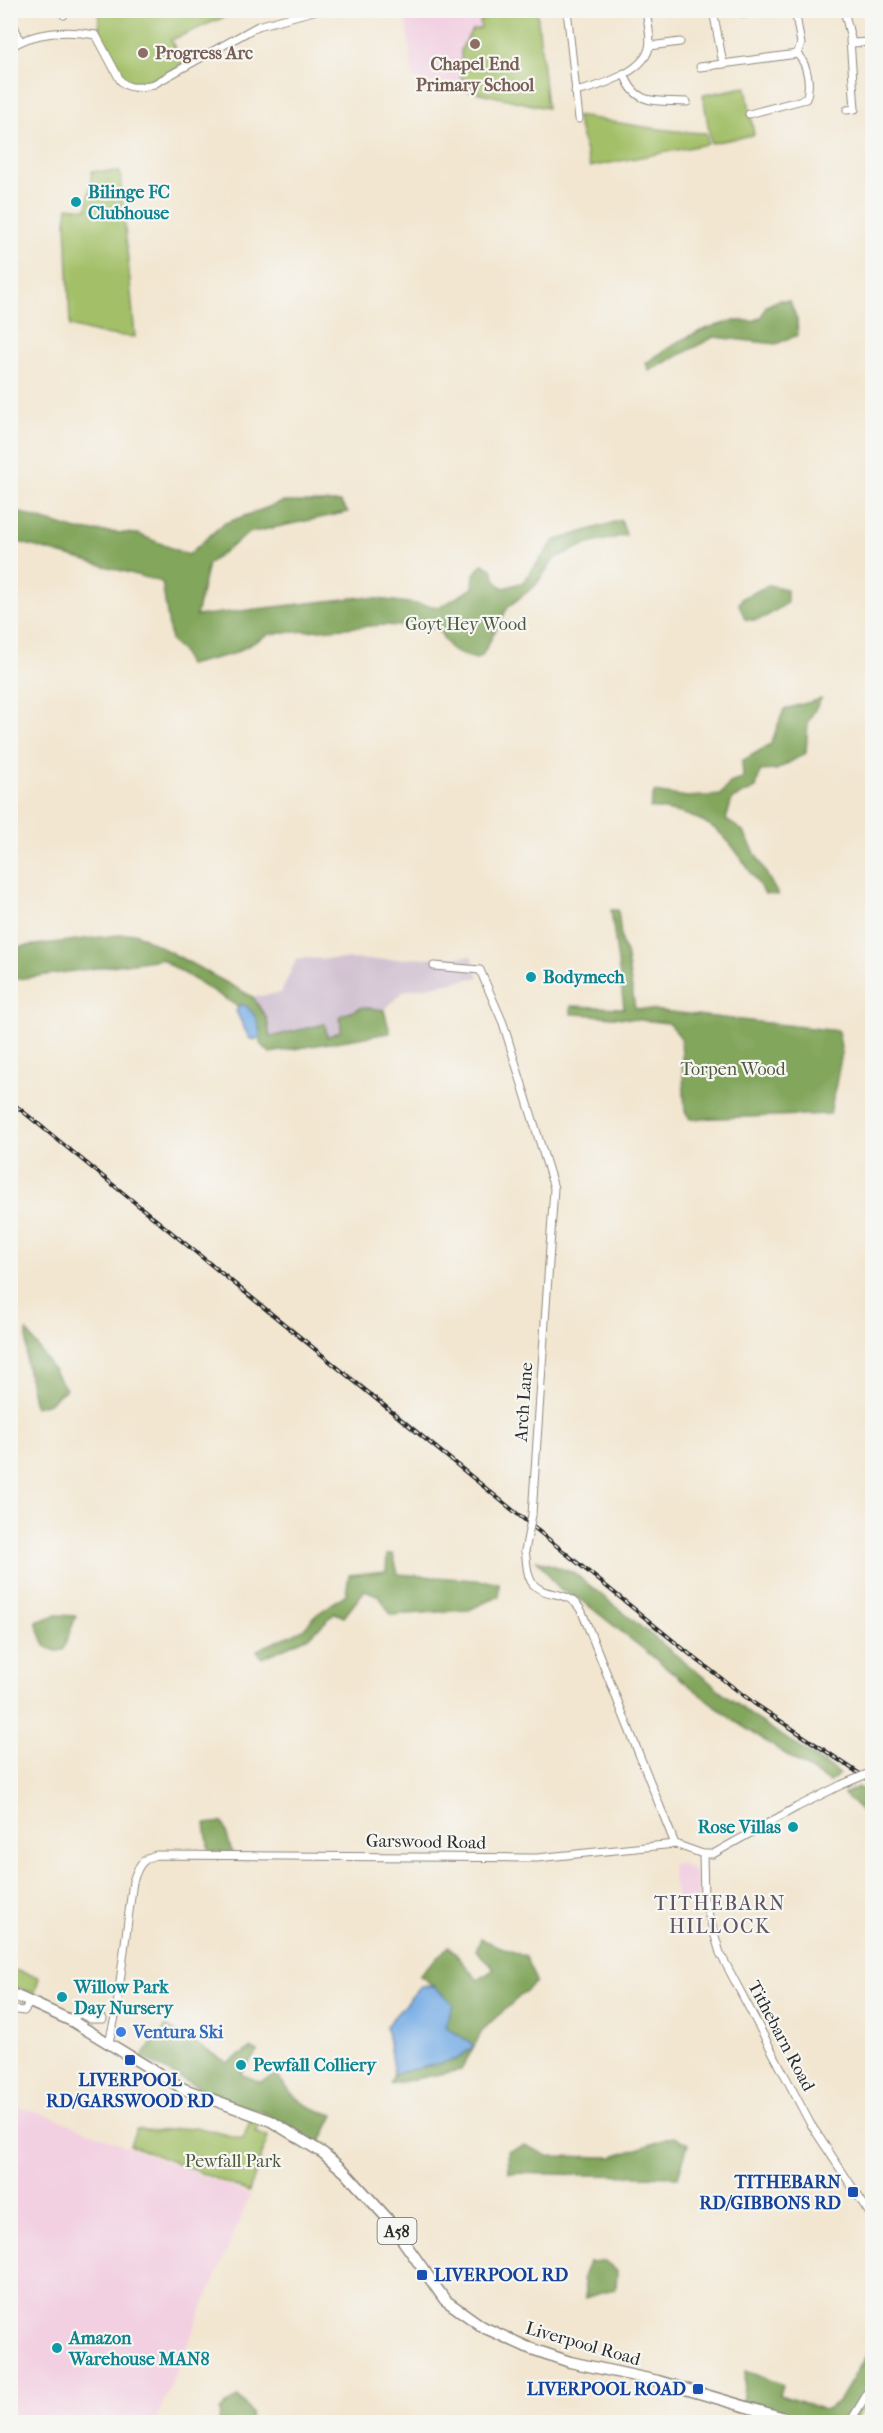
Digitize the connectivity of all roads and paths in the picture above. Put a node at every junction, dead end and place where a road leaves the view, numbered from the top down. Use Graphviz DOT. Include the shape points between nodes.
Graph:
graph roads {
  1 [pos="317,10"];
  2 [pos="567,10"];
  3 [pos="646,10"];
  4 [pos="713,10"];
  5 [pos="766,10"];
  6 [pos="795,10"];
  7 [pos="844,10"];
  8 [pos="744,14"];
  9 [pos="10,15"];
  10 [pos="850,40"];
  11 [pos="20,41"];
  12 [pos="680,42"];
  13 [pos="873,42"];
  14 [pos="650,46"];
  15 [pos="10,48"];
  16 [pos="797,54"];
  17 [pos="723,64"];
  18 [pos="700,67"];
  19 [pos="624,74"];
  20 [pos="575,92"];
  21 [pos="687,102"];
  22 [pos="847,111"];
  23 [pos="749,114"];
  24 [pos="579,119"];
  25 [pos="434,966"];
  26 [pos="873,1772"];
  27 [pos="675,1844"];
  28 [pos="703,1854"];
  29 [pos="10,1993"];
  30 [pos="31,2001"];
  31 [pos="10,2009"];
  32 [pos="101,2017"];
  33 [pos="72,2021"];
  34 [pos="109,2042"];
  35 [pos="872,2213"];
  36 [pos="873,2386"];
  37 [pos="759,2411"];
  38 [pos="755,2422"];
  39 [pos="798,2422"];
  40 [pos="850,2422"];
  1 -- 11 [label="street" via="258,26 154,84 136,88 120,80 96,35 76,32"];
  2 -- 20 [label="street"];
  3 -- 14 [label="street"];
  4 -- 17 [label="street"];
  5 -- 8 [label="street"];
  6 -- 16 [label="street" via="801,44"];
  7 -- 10 [label="street"];
  9 -- 11 [label="street"];
  10 -- 13 [label="street" via="855,45"];
  10 -- 22 [label="street" via="855,109"];
  11 -- 15 [label="street"];
  12 -- 14 [label="street"];
  14 -- 19 [label="street" via="639,67"];
  16 -- 17 [label="street"];
  16 -- 23 [label="street" via="805,64 806,99"];
  17 -- 18 [label="street"];
  19 -- 20 [label="street"];
  19 -- 21 [label="street" via="631,91 639,98"];
  20 -- 24 [label="street"];
  25 -- 27 [label="street, Arch Lane, bridge" via="480,970 503,1023 554,1188 532,1515 525,1551 529,1576 533,1584 576,1601 582,1612"];
  26 -- 28 [label="street, bridge" via="798,1807 714,1854"];
  27 -- 28 [label="street, Garswood Road"];
  27 -- 34 [label="street, Garswood Road" via="537,1858 145,1858 133,1881"];
  28 -- 35 [label="street, Tithebarn Road" via="704,1899 720,1953 810,2123"];
  29 -- 30 [label="highway, Liverpool Road / A58"];
  30 -- 31 [label="street" via="24,2011"];
  30 -- 33 [label="highway, Liverpool Road / A58"];
  32 -- 33 [label="street" via="79,2013"];
  33 -- 34 [label="highway, Liverpool Road / A58"];
  34 -- 37 [label="highway, Liverpool Road / A58" via="184,2089 271,2121 331,2159 398,2232 445,2300 483,2327 570,2362 658,2381"];
  36 -- 40 [label="street"];
  37 -- 38 [label="street"];
  37 -- 39 [label="highway, Liverpool Road / A58"];
}
